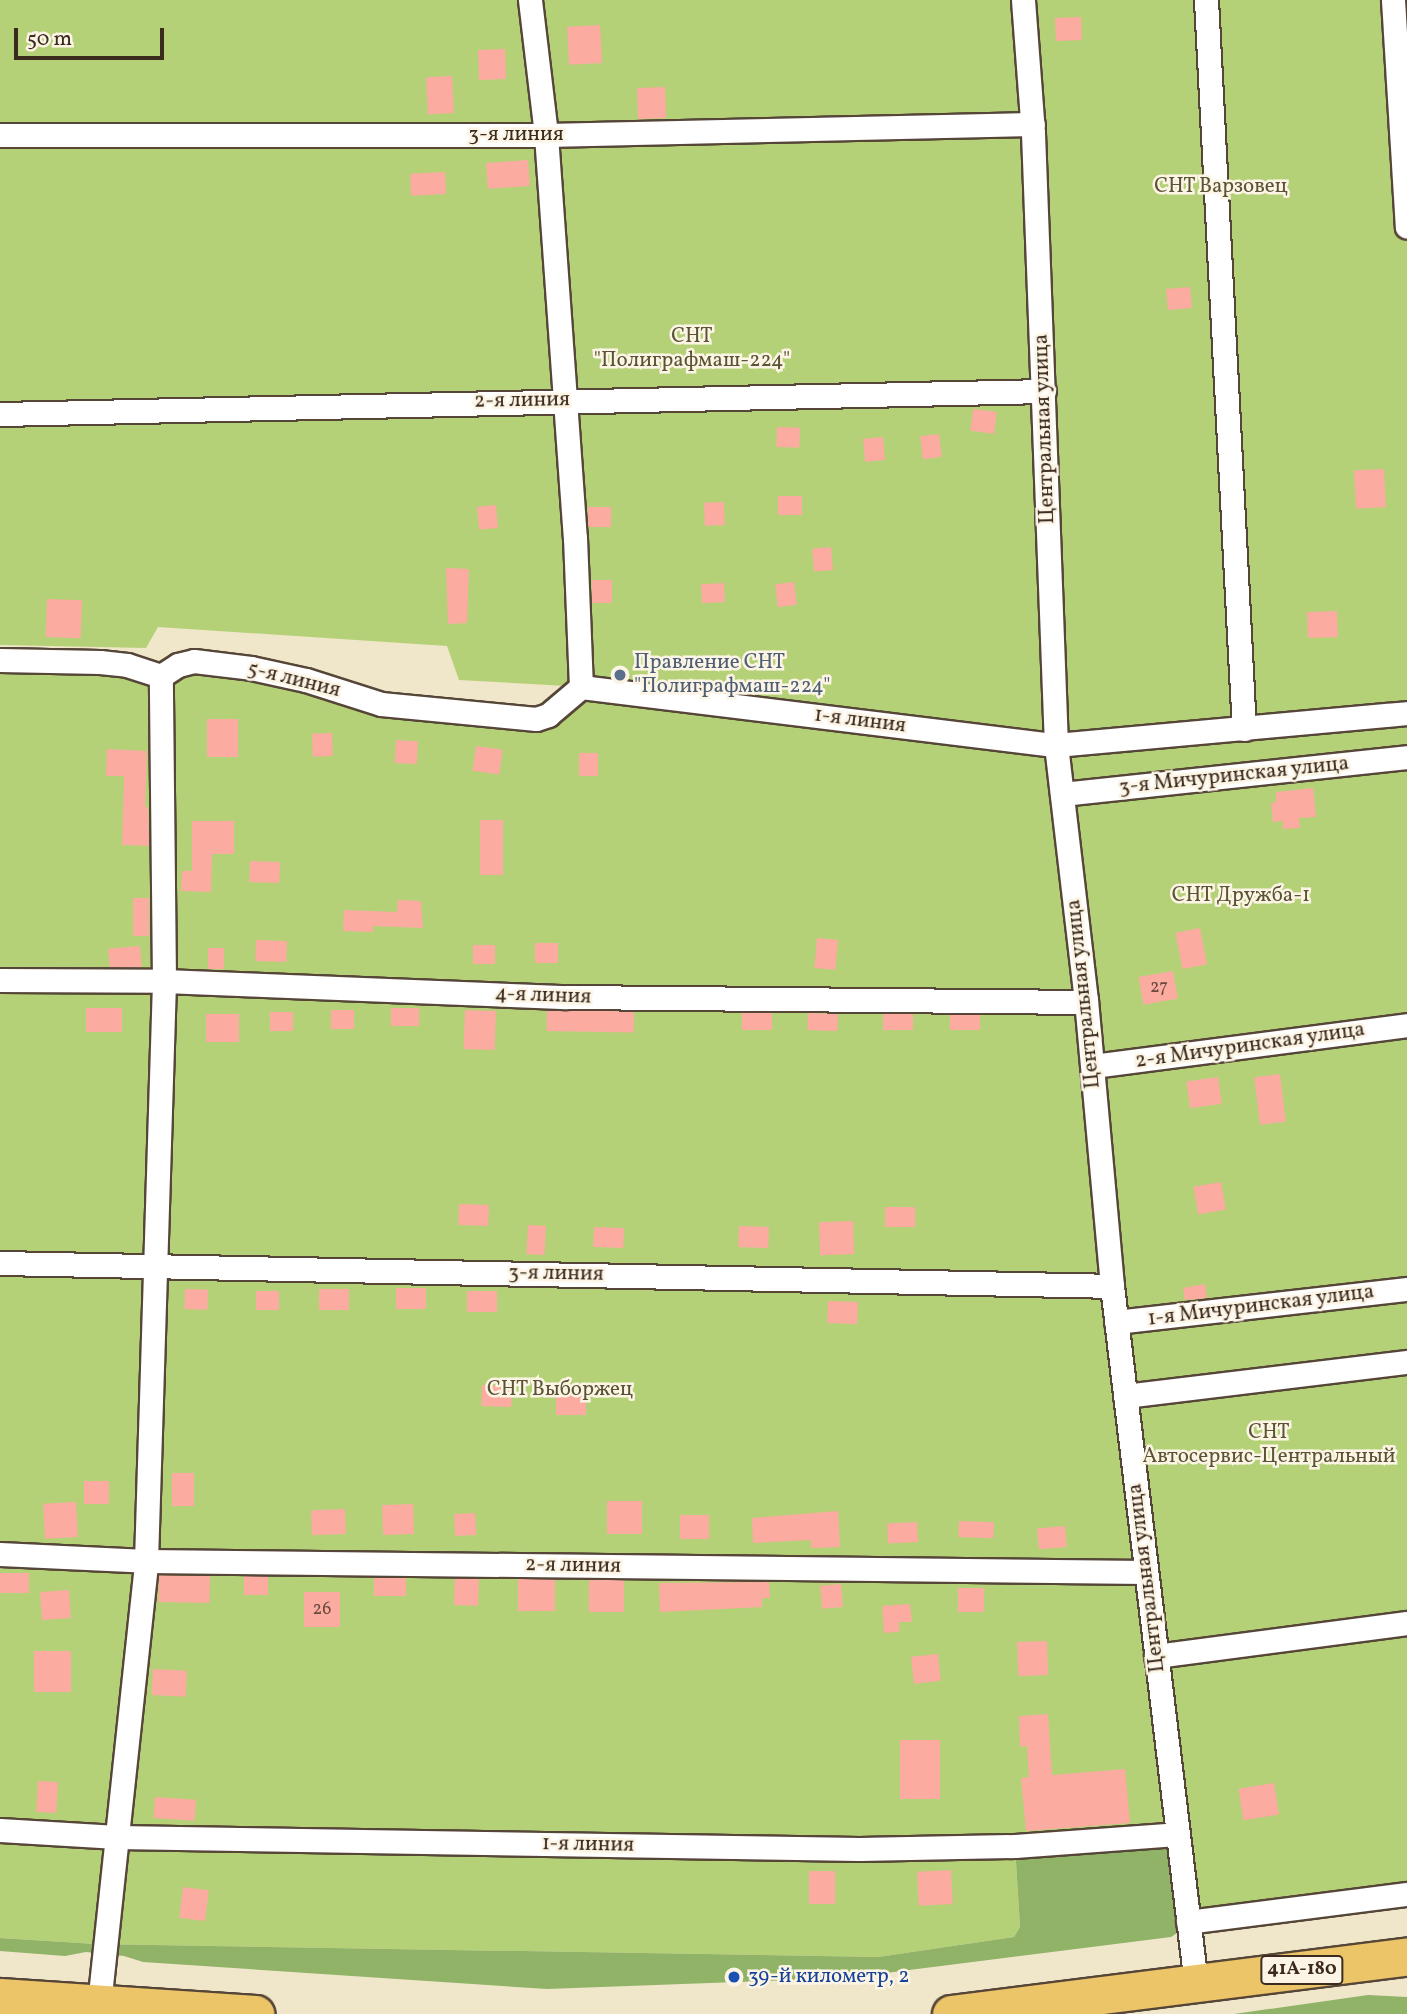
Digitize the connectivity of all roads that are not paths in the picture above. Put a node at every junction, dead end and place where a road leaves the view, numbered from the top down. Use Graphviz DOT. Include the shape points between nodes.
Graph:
graph roads {
  1 [pos="530,0"];
  2 [pos="1023,0"];
  3 [pos="1206,0"];
  4 [pos="1393,0"];
  5 [pos="1033,124"];
  6 [pos="0,135"];
  7 [pos="545,135"];
  8 [pos="1407,227"];
  9 [pos="1044,391"];
  10 [pos="564,400"];
  11 [pos="0,414"];
  12 [pos="0,660"];
  13 [pos="161,677"];
  14 [pos="581,687"];
  15 [pos="1407,713"];
  16 [pos="1244,729"];
  17 [pos="1056,746"];
  18 [pos="1407,757"];
  19 [pos="1062,794"];
  20 [pos="0,980"];
  21 [pos="164,981"];
  22 [pos="1086,1002"];
  23 [pos="1407,1024"];
  24 [pos="1093,1066"];
  25 [pos="0,1263"];
  26 [pos="153,1265"];
  27 [pos="1112,1286"];
  28 [pos="1407,1289"];
  29 [pos="1116,1322"];
  30 [pos="1407,1362"];
  31 [pos="1125,1396"];
  32 [pos="0,1554"];
  33 [pos="146,1561"];
  34 [pos="1146,1572"];
  35 [pos="1407,1623"];
  36 [pos="1157,1656"];
  37 [pos="0,1830"];
  38 [pos="1177,1834"];
  39 [pos="117,1837"];
  40 [pos="1407,1894"];
  41 [pos="1188,1922"];
  42 [pos="1407,1956"];
  43 [pos="1196,1984"];
  44 [pos="0,1997"];
  45 [pos="99,2004"];
  46 [pos="255,2014"];
  47 [pos="951,2014"];
  1 -- 7 [label="street"];
  2 -- 5 [label="street, Центральная улица"];
  3 -- 16 [label="street"];
  4 -- 8 [label="street"];
  5 -- 7 [label="street, 3-я линия"];
  5 -- 9 [label="street, Центральная улица"];
  6 -- 7 [label="street, 3-я линия"];
  7 -- 10 [label="street"];
  9 -- 10 [label="street, 2-я линия"];
  9 -- 17 [label="street, Центральная улица"];
  10 -- 11 [label="street, 2-я линия"];
  10 -- 14 [label="street"];
  12 -- 13 [label="street" via="100,662 127,665"];
  13 -- 14 [label="street, 5-я линия" via="194,661 306,680 381,704 536,719 548,715"];
  13 -- 21 [label="street"];
  14 -- 17 [label="street, 1-я линия"];
  15 -- 16 [label="street, 1-я линия"];
  16 -- 17 [label="street, 1-я линия"];
  17 -- 19 [label="street, Центральная улица"];
  18 -- 19 [label="street, 3-я Мичуринская улица"];
  19 -- 22 [label="street, Центральная улица"];
  20 -- 21 [label="street, 4-я линия"];
  21 -- 22 [label="street, 4-я линия" via="567,997"];
  21 -- 26 [label="street"];
  22 -- 24 [label="street, Центральная улица"];
  23 -- 24 [label="street, 2-я Мичуринская улица"];
  24 -- 27 [label="street, Центральная улица"];
  25 -- 26 [label="street, 3-я линия"];
  26 -- 27 [label="street, 3-я линия"];
  26 -- 33 [label="street"];
  27 -- 29 [label="street, Центральная улица"];
  28 -- 29 [label="street, 1-я Мичуринская улица"];
  29 -- 31 [label="street, Центральная улица"];
  30 -- 31 [label="street"];
  31 -- 34 [label="street, Центральная улица"];
  32 -- 33 [label="street, 2-я линия"];
  33 -- 34 [label="street, 2-я линия"];
  33 -- 39 [label="street"];
  34 -- 36 [label="street, Центральная улица"];
  35 -- 36 [label="street"];
  36 -- 38 [label="street, Центральная улица"];
  37 -- 39 [label="street, 1-я линия"];
  38 -- 39 [label="street, 1-я линия" via="1015,1846 859,1849"];
  38 -- 41 [label="street, Центральная улица"];
  39 -- 45 [label="street"];
  40 -- 41 [label="street"];
  41 -- 43 [label="street, Центральная улица"];
  42 -- 43 [label="main road, 41А-180"];
  43 -- 47 [label="main road, 41А-180"];
  44 -- 45 [label="main road"];
  45 -- 46 [label="main road"];
}
